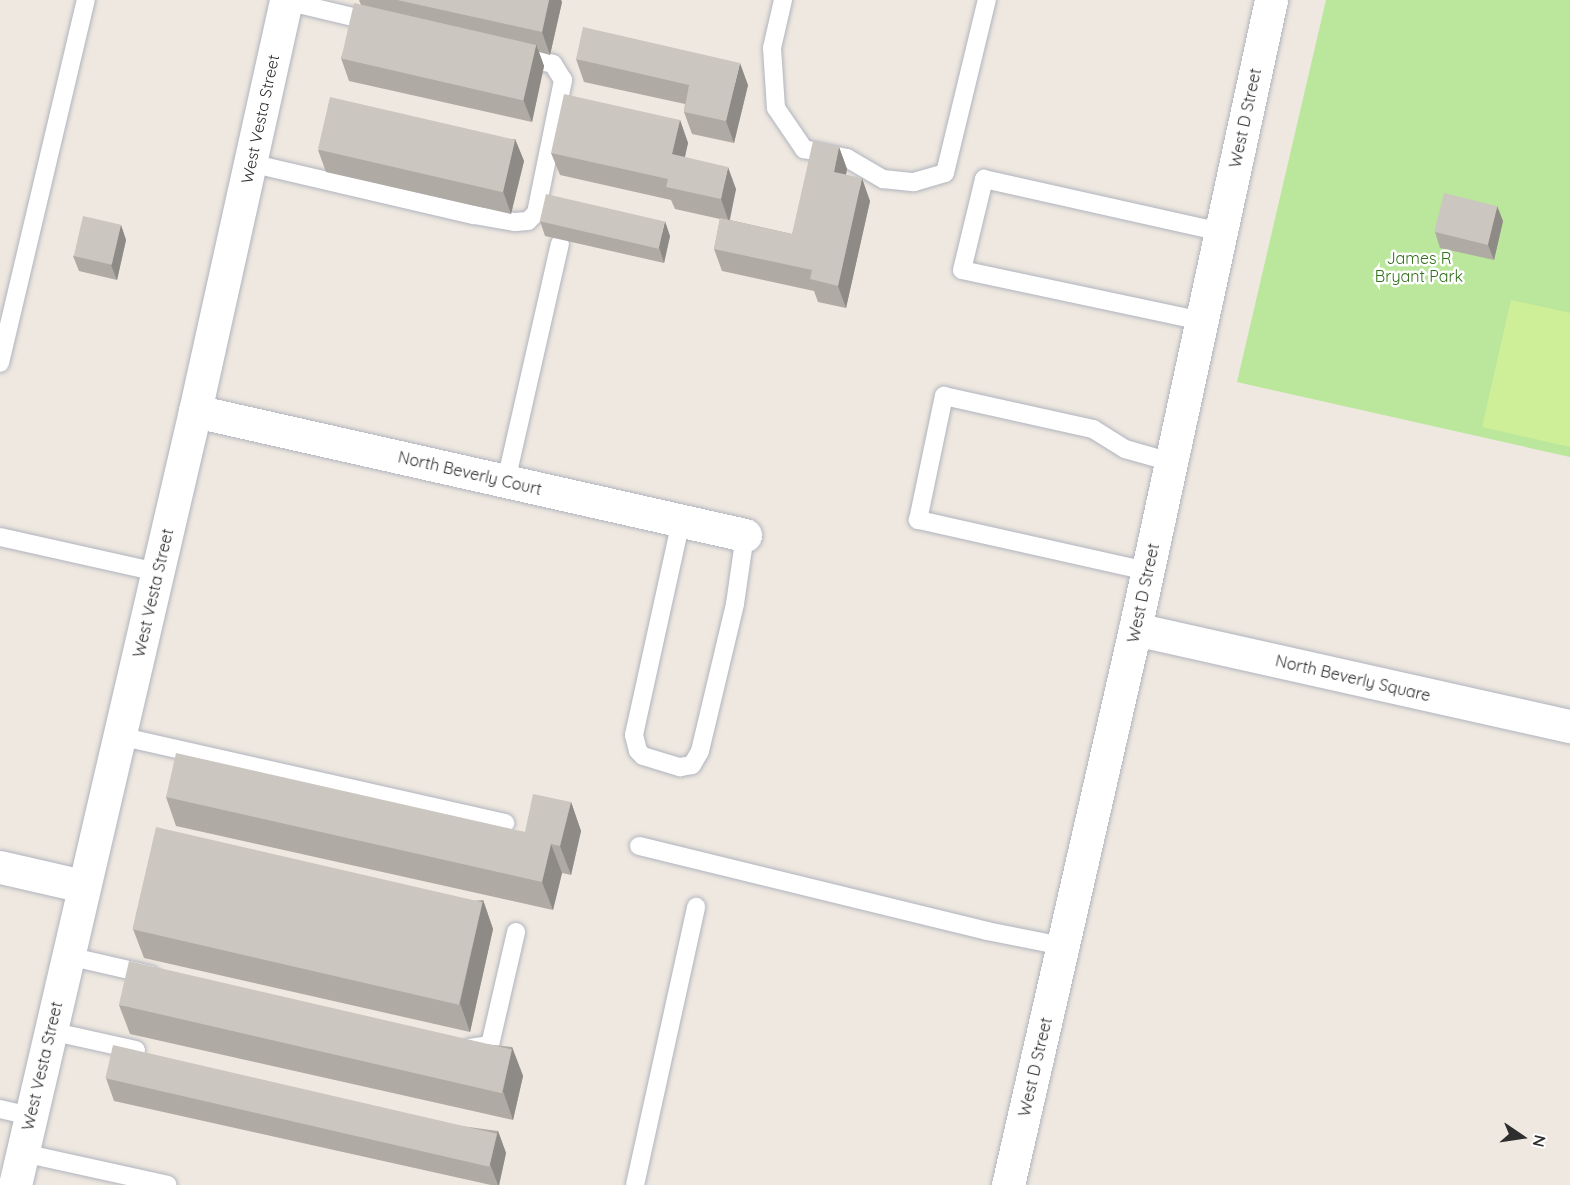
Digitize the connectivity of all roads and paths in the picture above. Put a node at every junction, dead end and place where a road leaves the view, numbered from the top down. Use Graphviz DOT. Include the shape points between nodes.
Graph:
graph roads {
  1 [pos="86,0"];
  2 [pos="783,0"];
  3 [pos="987,0"];
  4 [pos="1271,0"];
  5 [pos="286,1"];
  6 [pos="396,27"];
  7 [pos="507,53"];
  8 [pos="250,163"];
  9 [pos="1221,232"];
  10 [pos="560,244"];
  11 [pos="1202,321"];
  12 [pos="0,363"];
  13 [pos="195,411"];
  14 [pos="1171,462"];
  15 [pos="506,481"];
  16 [pos="681,521"];
  17 [pos="744,535"];
  18 [pos="0,537"];
  19 [pos="1147,571"];
  20 [pos="157,572"];
  21 [pos="1135,629"];
  22 [pos="1570,726"];
  23 [pos="119,735"];
  24 [pos="505,823"];
  25 [pos="639,846"];
  26 [pos="0,867"];
  27 [pos="83,886"];
  28 [pos="696,907"];
  29 [pos="516,932"];
  30 [pos="1063,946"];
  31 [pos="68,956"];
  32 [pos="169,979"];
  33 [pos="50,1031"];
  34 [pos="456,1046"];
  35 [pos="154,1054"];
  36 [pos="16,1113"];
  37 [pos="23,1153"];
  38 [pos="15,1185"];
  39 [pos="168,1185"];
  40 [pos="635,1185"];
  41 [pos="1008,1185"];
  1 -- 12 [label="lane"];
  2 -- 3 [label="lane" via="772,48 776,108 804,149 847,158 883,179 914,182 945,173"];
  4 -- 9 [label="street, West D Street"];
  5 -- 6 [label="lane"];
  5 -- 8 [label="street, West Vesta Street"];
  7 -- 8 [label="lane" via="553,64 564,80 536,213 528,221 474,215"];
  8 -- 13 [label="street, West Vesta Street"];
  9 -- 11 [label="street, West D Street"];
  9 -- 11 [label="lane" via="984,179 962,270"];
  10 -- 15 [label="lane"];
  11 -- 14 [label="street, West D Street"];
  13 -- 15 [label="street, North Beverly Court"];
  13 -- 20 [label="street, West Vesta Street"];
  14 -- 19 [label="street, West D Street"];
  14 -- 19 [label="lane" via="1125,449 1093,429 944,396 918,520"];
  15 -- 16 [label="street, North Beverly Court"];
  16 -- 17 [label="street, North Beverly Court"];
  16 -- 17 [label="lane" via="634,735 643,756 680,767 692,765 700,751 735,604"];
  18 -- 20 [label="lane"];
  19 -- 21 [label="street, West D Street"];
  20 -- 23 [label="street, West Vesta Street"];
  21 -- 22 [label="street, North Beverly Square"];
  21 -- 30 [label="street, West D Street"];
  23 -- 24 [label="lane"];
  23 -- 27 [label="street, West Vesta Street"];
  25 -- 30 [label="lane" via="987,932"];
  26 -- 27 [label="street"];
  27 -- 31 [label="street, West Vesta Street"];
  28 -- 40 [label="lane"];
  29 -- 34 [label="lane" via="490,1045 480,1049"];
  30 -- 41 [label="street, West D Street"];
  31 -- 32 [label="lane"];
  31 -- 33 [label="street, West Vesta Street"];
  33 -- 35 [label="lane"];
  33 -- 36 [label="street, West Vesta Street"];
  36 -- 37 [label="street, West Vesta Street"];
  37 -- 38 [label="street, West Vesta Street"];
  37 -- 39 [label="lane"];
}
